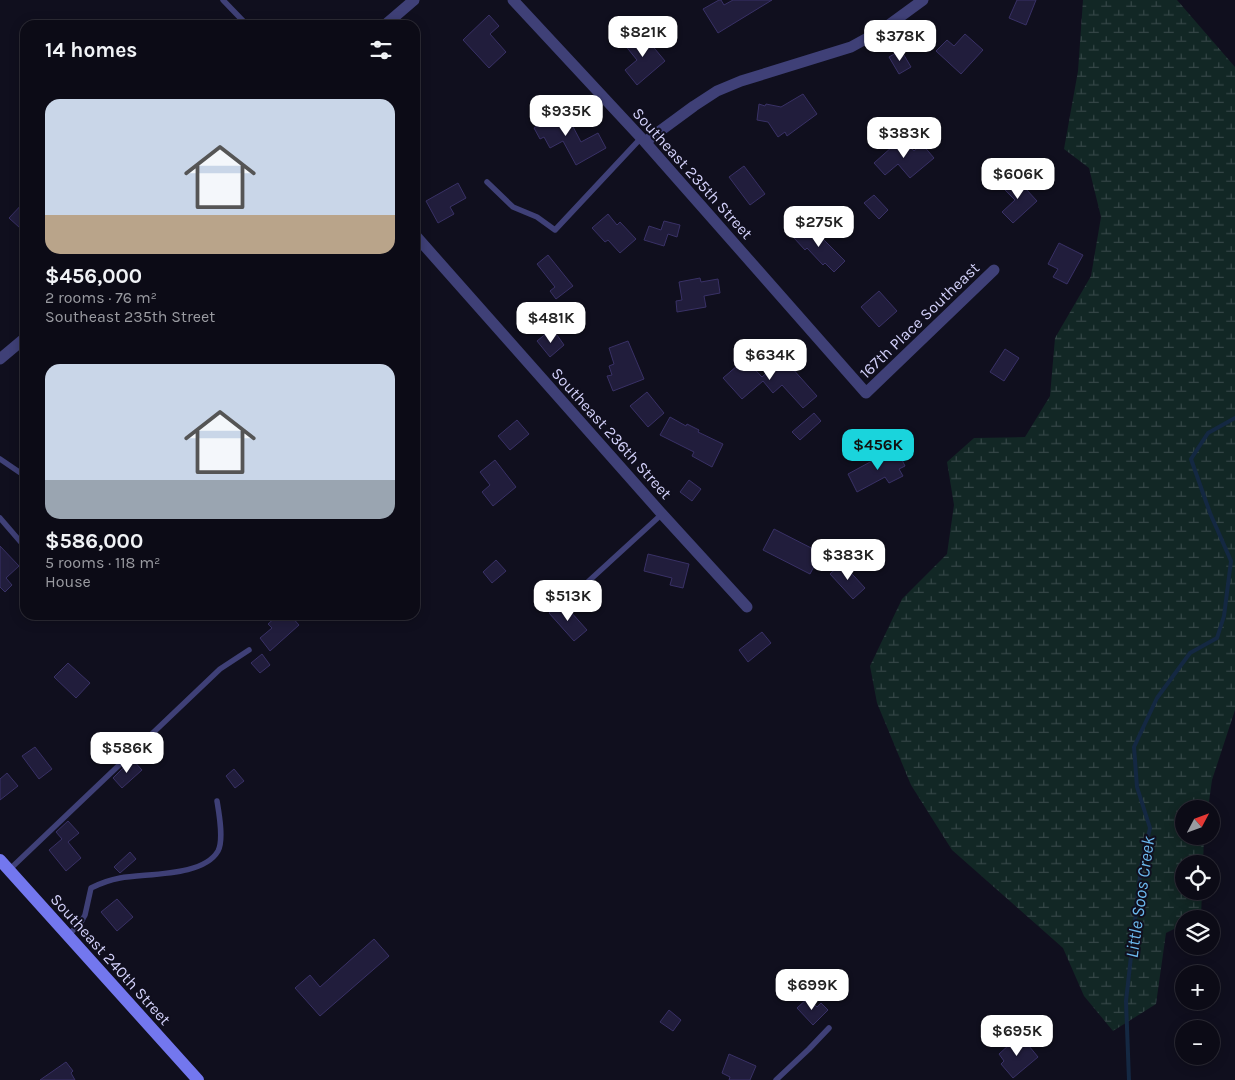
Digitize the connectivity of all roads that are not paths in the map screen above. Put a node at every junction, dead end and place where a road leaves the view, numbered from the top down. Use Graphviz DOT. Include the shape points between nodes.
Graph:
graph roads {
  1 [pos="223,0"];
  2 [pos="414,0"];
  3 [pos="514,0"];
  4 [pos="923,0"];
  5 [pos="242,20"];
  6 [pos="391,20"];
  7 [pos="643,140"];
  8 [pos="488,182"];
  9 [pos="420,241"];
  10 [pos="994,270"];
  11 [pos="20,342"];
  12 [pos="0,359"];
  13 [pos="866,393"];
  14 [pos="0,458"];
  15 [pos="20,472"];
  16 [pos="662,514"];
  17 [pos="0,518"];
  18 [pos="20,541"];
  19 [pos="579,590"];
  20 [pos="747,607"];
  21 [pos="249,650"];
  22 [pos="217,801"];
  23 [pos="0,860"];
  24 [pos="9,870"];
  25 [pos="68,936"];
  26 [pos="828,1028"];
  27 [pos="198,1080"];
  28 [pos="776,1080"];
  1 -- 5 [label="lane"];
  2 -- 6 [label="street"];
  3 -- 7 [label="street, Southeast 235th Street"];
  4 -- 7 [label="street" via="882,30 851,47 717,91"];
  7 -- 8 [label="lane" via="555,230 537,217 513,207"];
  7 -- 13 [label="street, Southeast 235th Street"];
  9 -- 16 [label="street, Southeast 236th Street"];
  10 -- 13 [label="street, 167th Place Southeast"];
  11 -- 12 [label="street"];
  14 -- 15 [label="lane"];
  16 -- 19 [label="lane"];
  16 -- 20 [label="street, Southeast 236th Street"];
  17 -- 18 [label="lane"];
  21 -- 24 [label="lane" via="220,669"];
  22 -- 25 [label="lane" via="221,829 218,850 203,865 191,870 106,881 91,888 85,915"];
  23 -- 24 [label="main road, Southeast 240th Street"];
  24 -- 25 [label="main road, Southeast 240th Street"];
  25 -- 27 [label="main road, Southeast 240th Street"];
  26 -- 28 [label="lane"];
}
